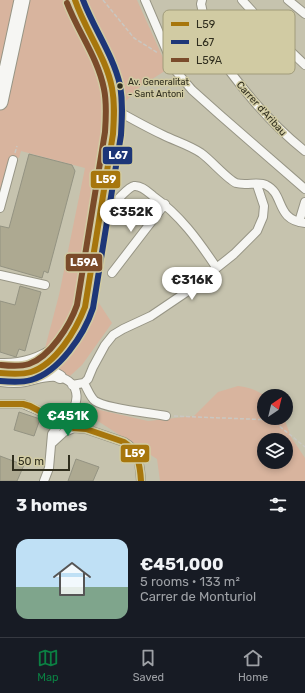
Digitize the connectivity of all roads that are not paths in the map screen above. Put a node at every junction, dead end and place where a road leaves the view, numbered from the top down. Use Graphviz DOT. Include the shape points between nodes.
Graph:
graph roads {
  1 [pos="22,0"];
  2 [pos="75,0"];
  3 [pos="145,0"];
  4 [pos="202,0"];
  5 [pos="242,0"];
  6 [pos="288,0"];
  7 [pos="202,10"];
  8 [pos="251,10"];
  9 [pos="305,14"];
  10 [pos="163,43"];
  11 [pos="295,55"];
  12 [pos="305,65"];
  13 [pos="178,74"];
  14 [pos="233,74"];
  15 [pos="0,102"];
  16 [pos="114,109"];
  17 [pos="303,148"];
  18 [pos="13,160"];
  19 [pos="257,185"];
  20 [pos="305,190"];
  21 [pos="305,202"];
  22 [pos="165,204"];
  23 [pos="0,208"];
  24 [pos="99,221"];
  25 [pos="302,222"];
  26 [pos="216,268"];
  27 [pos="112,273"];
  28 [pos="0,274"];
  29 [pos="45,285"];
  30 [pos="65,343"];
  31 [pos="54,357"];
  32 [pos="30,362"];
  33 [pos="3,366"];
  34 [pos="42,367"];
  35 [pos="0,373"];
  36 [pos="60,378"];
  37 [pos="0,382"];
  38 [pos="84,383"];
  39 [pos="72,385"];
  40 [pos="0,404"];
  41 [pos="73,411"];
  42 [pos="166,416"];
  43 [pos="62,420"];
  44 [pos="74,428"];
  45 [pos="86,429"];
  46 [pos="52,443"];
  47 [pos="44,481"];
  48 [pos="141,481"];
  1 -- 15 [label="highway"];
  2 -- 16 [label="street" via="110,80"];
  3 -- 10 [label="street"];
  4 -- 7 [label="street, Carrer d'Aribau"];
  5 -- 8 [label="street"];
  6 -- 9 [label="street"];
  11 -- 12 [label="street"];
  13 -- 20 [label="street" via="192,90"];
  14 -- 17 [label="street, Carrer d'Aribau" via="260,109"];
  16 -- 19 [label="street" via="202,154 236,183"];
  16 -- 24 [label="street"];
  18 -- 23 [label="street"];
  19 -- 25 [label="street" via="261,183 272,189 287,216 293,221"];
  19 -- 26 [label="street" via="264,206 261,224 234,254"];
  21 -- 25 [label="street"];
  22 -- 24 [label="street" via="143,188 127,188"];
  22 -- 26 [label="street" via="198,240"];
  22 -- 27 [label="street"];
  24 -- 30 [label="street" via="85,307 77,327"];
  26 -- 38 [label="street" via="168,306 113,335"];
  28 -- 29 [label="street"];
  30 -- 31 [label="street"];
  30 -- 32 [label="street"];
  31 -- 34 [label="street"];
  31 -- 36 [label="street"];
  32 -- 33 [label="street"];
  32 -- 34 [label="street"];
  34 -- 35 [label="street" via="18,374"];
  34 -- 36 [label="street"];
  36 -- 37 [label="street" via="46,376 24,382"];
  36 -- 39 [label="street"];
  38 -- 39 [label="street"];
  38 -- 42 [label="street" via="94,400 99,403"];
  39 -- 41 [label="street" via="77,399"];
  40 -- 43 [label="street" via="23,404"];
  41 -- 43 [label="street"];
  41 -- 45 [label="street"];
  43 -- 44 [label="street"];
  43 -- 46 [label="street" via="52,434"];
  44 -- 45 [label="street"];
  44 -- 46 [label="street" via="64,432"];
  45 -- 48 [label="street" via="129,444 136,453"];
  46 -- 47 [label="street" via="49,468"];
}
